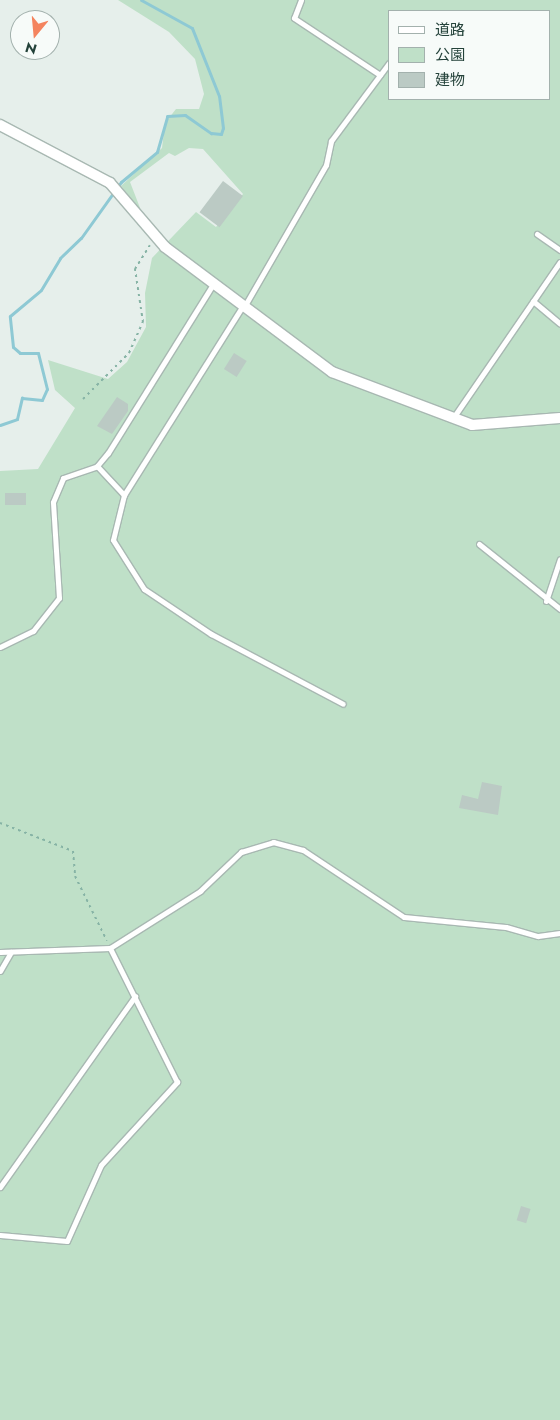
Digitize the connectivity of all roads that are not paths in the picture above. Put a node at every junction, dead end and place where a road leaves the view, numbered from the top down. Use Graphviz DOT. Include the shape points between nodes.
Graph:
graph roads {
  1 [pos="301,0"];
  2 [pos="388,64"];
  3 [pos="380,75"];
  4 [pos="0,125"];
  5 [pos="537,234"];
  6 [pos="560,250"];
  7 [pos="560,262"];
  8 [pos="212,284"];
  9 [pos="533,301"];
  10 [pos="243,307"];
  11 [pos="560,324"];
  12 [pos="452,418"];
  13 [pos="560,418"];
  14 [pos="96,466"];
  15 [pos="124,495"];
  16 [pos="479,544"];
  17 [pos="560,559"];
  18 [pos="546,601"];
  19 [pos="560,609"];
  20 [pos="0,647"];
  21 [pos="343,704"];
  22 [pos="560,933"];
  23 [pos="110,948"];
  24 [pos="0,952"];
  25 [pos="11,952"];
  26 [pos="0,971"];
  27 [pos="135,996"];
  28 [pos="0,1187"];
  29 [pos="0,1235"];
  1 -- 3 [label="lane" via="294,18"];
  2 -- 3 [label="lane"];
  3 -- 10 [label="lane" via="332,141 326,165"];
  4 -- 8 [label="street" via="110,183 157,238"];
  5 -- 6 [label="lane"];
  7 -- 9 [label="lane"];
  8 -- 10 [label="street"];
  8 -- 14 [label="lane"];
  9 -- 11 [label="lane"];
  9 -- 12 [label="lane"];
  10 -- 12 [label="street" via="332,372"];
  10 -- 15 [label="lane"];
  12 -- 13 [label="street" via="495,425"];
  14 -- 15 [label="lane"];
  14 -- 20 [label="lane" via="64,478 53,502 59,598 33,632"];
  15 -- 21 [label="lane" via="114,540 144,588 204,630"];
  16 -- 18 [label="lane"];
  17 -- 18 [label="lane"];
  18 -- 19 [label="lane"];
  22 -- 23 [label="lane" via="538,936 506,927 404,917 303,850 273,842 241,852 200,891"];
  23 -- 25 [label="lane"];
  23 -- 27 [label="lane"];
  24 -- 25 [label="lane"];
  25 -- 26 [label="lane"];
  27 -- 28 [label="lane"];
  27 -- 29 [label="lane" via="177,1082 101,1165 67,1241"];
}
